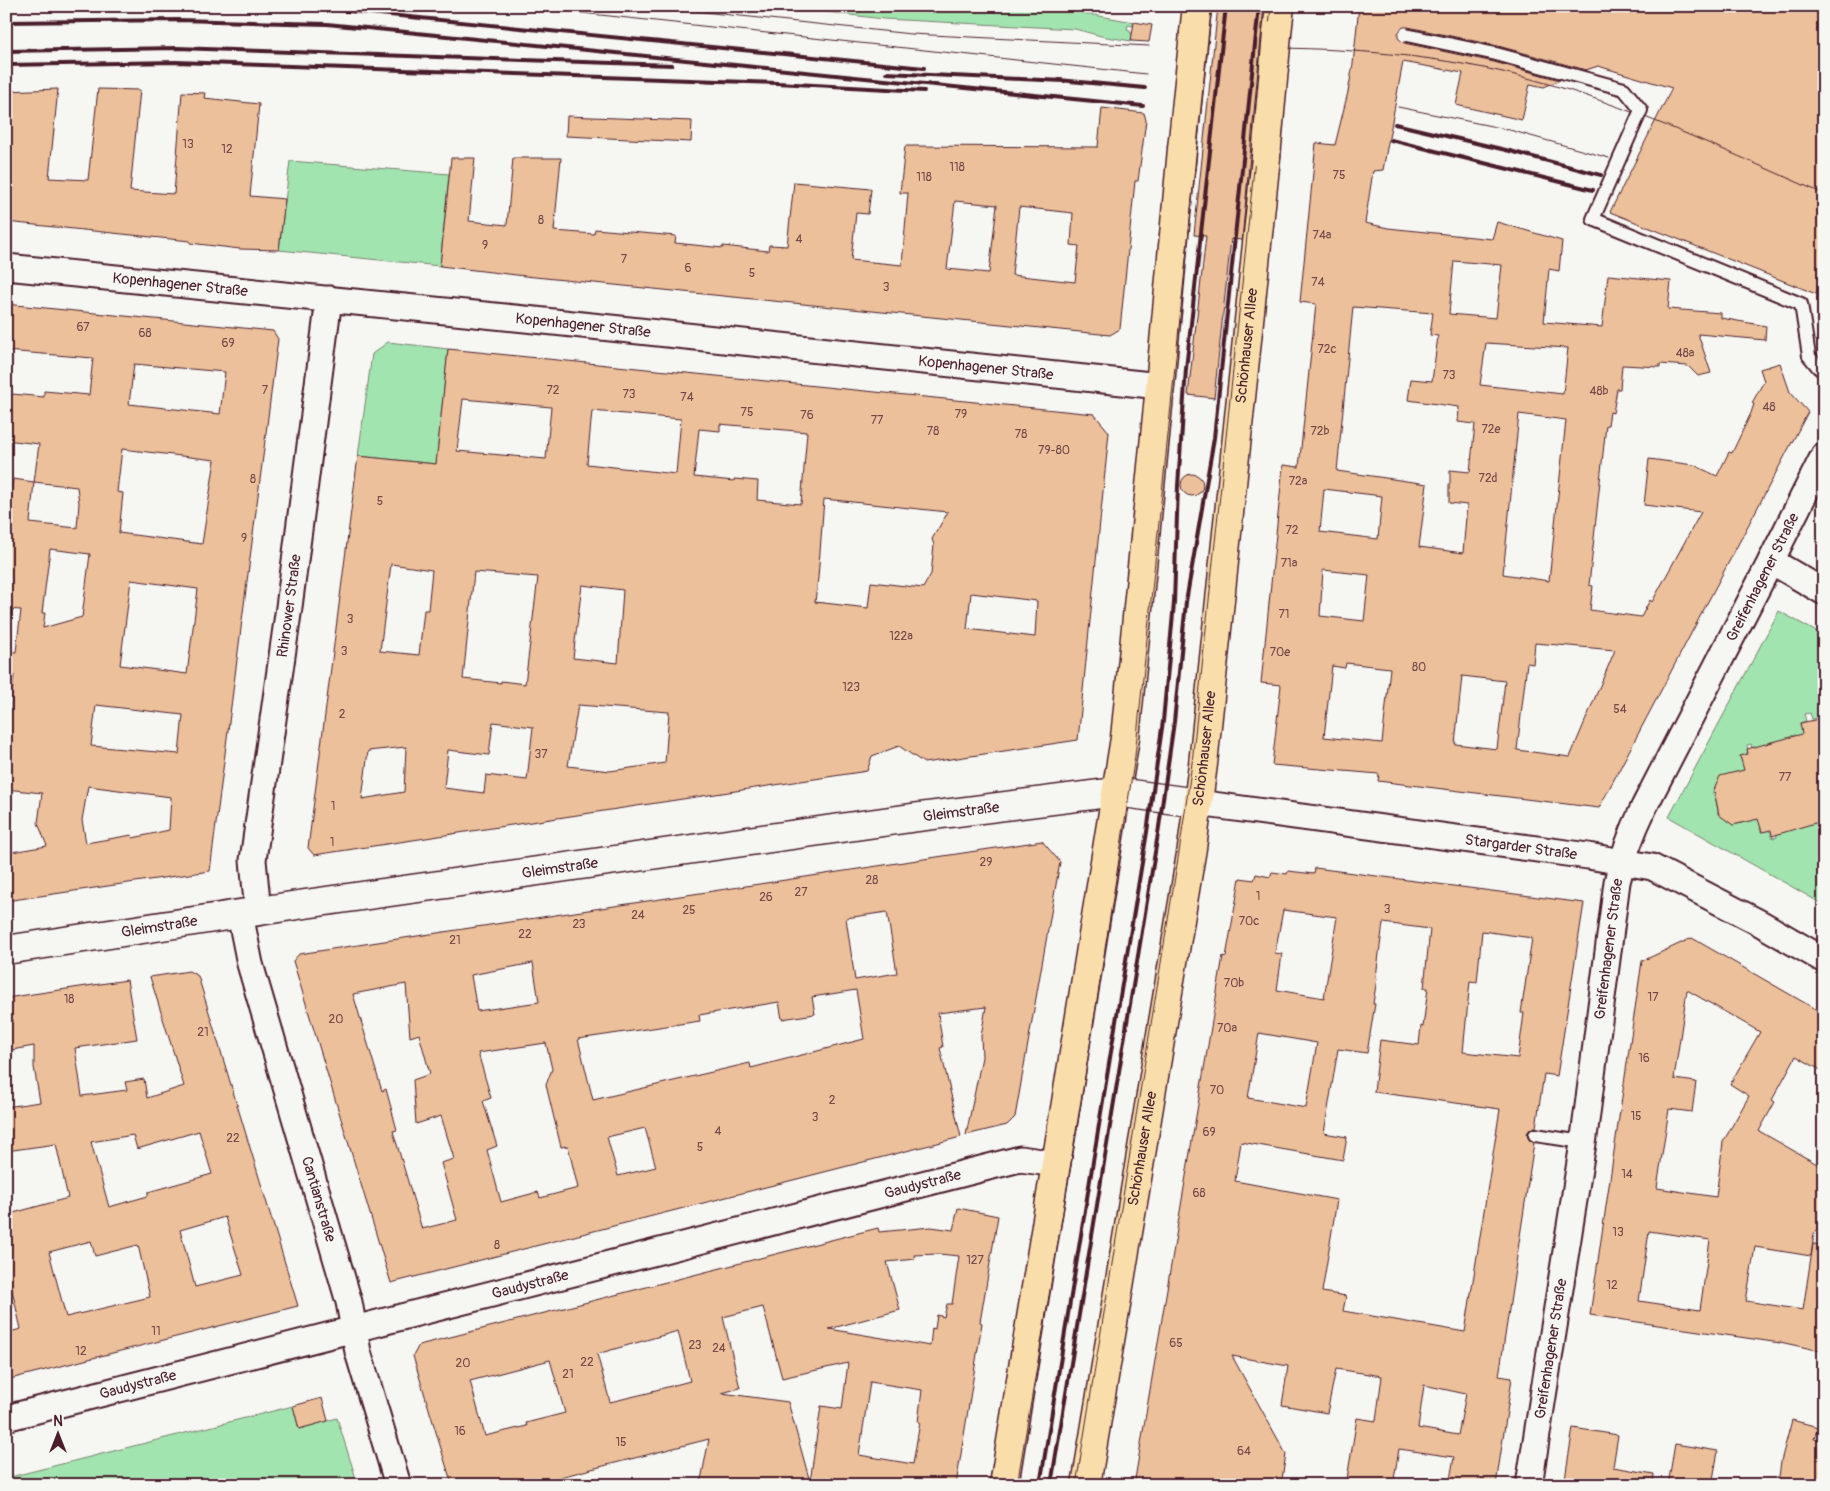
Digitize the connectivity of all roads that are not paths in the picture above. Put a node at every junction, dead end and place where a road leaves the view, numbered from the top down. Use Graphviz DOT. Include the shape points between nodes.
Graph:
graph roads {
  1 [pos="1280,6"];
  2 [pos="1192,14"];
  3 [pos="1406,35"];
  4 [pos="6,267"];
  5 [pos="329,299"];
  6 [pos="1824,372"];
  7 [pos="1160,386"];
  8 [pos="1824,455"];
  9 [pos="1772,561"];
  10 [pos="1824,592"];
  11 [pos="1116,792"];
  12 [pos="1198,803"];
  13 [pos="1622,862"];
  14 [pos="249,913"];
  15 [pos="6,950"];
  16 [pos="1824,960"];
  17 [pos="1535,1135"];
  18 [pos="1583,1142"];
  19 [pos="1056,1164"];
  20 [pos="354,1328"];
  21 [pos="6,1418"];
  22 [pos="398,1485"];
  23 [pos="1004,1485"];
  24 [pos="1086,1485"];
  25 [pos="1529,1485"];
  1 -- 12 [label="main road, Schönhauser Allee, bridge"];
  2 -- 7 [label="main road, bridge"];
  3 -- 6 [label="lane, bridge" via="1496,54 1624,89 1641,110 1593,219 1800,304 1809,356"];
  4 -- 5 [label="street, Kopenhagener Straße"];
  5 -- 7 [label="street, Kopenhagener Straße"];
  5 -- 14 [label="street, Rhinower Straße" via="252,860"];
  7 -- 11 [label="main road"];
  8 -- 9 [label="street, Greifenhagener Straße"];
  9 -- 10 [label="street"];
  9 -- 13 [label="street, Greifenhagener Straße" via="1644,807 1627,842"];
  11 -- 12 [label="street, Gleimstraße"];
  11 -- 14 [label="street, Gleimstraße" via="911,818"];
  11 -- 19 [label="main road"];
  12 -- 13 [label="street, Stargarder Straße"];
  12 -- 24 [label="main road, Schönhauser Allee"];
  13 -- 16 [label="street, Stargarder Straße" via="1652,867"];
  13 -- 18 [label="street, Greifenhagener Straße"];
  14 -- 15 [label="street, Gleimstraße"];
  14 -- 20 [label="street, Cantianstraße" via="250,964"];
  17 -- 18 [label="lane"];
  18 -- 25 [label="street, Greifenhagener Straße"];
  19 -- 20 [label="street, Gaudystraße" via="1020,1159"];
  19 -- 23 [label="main road"];
  20 -- 21 [label="street, Gaudystraße"];
  20 -- 22 [label="street, Cantianstraße" via="358,1352"];
}
